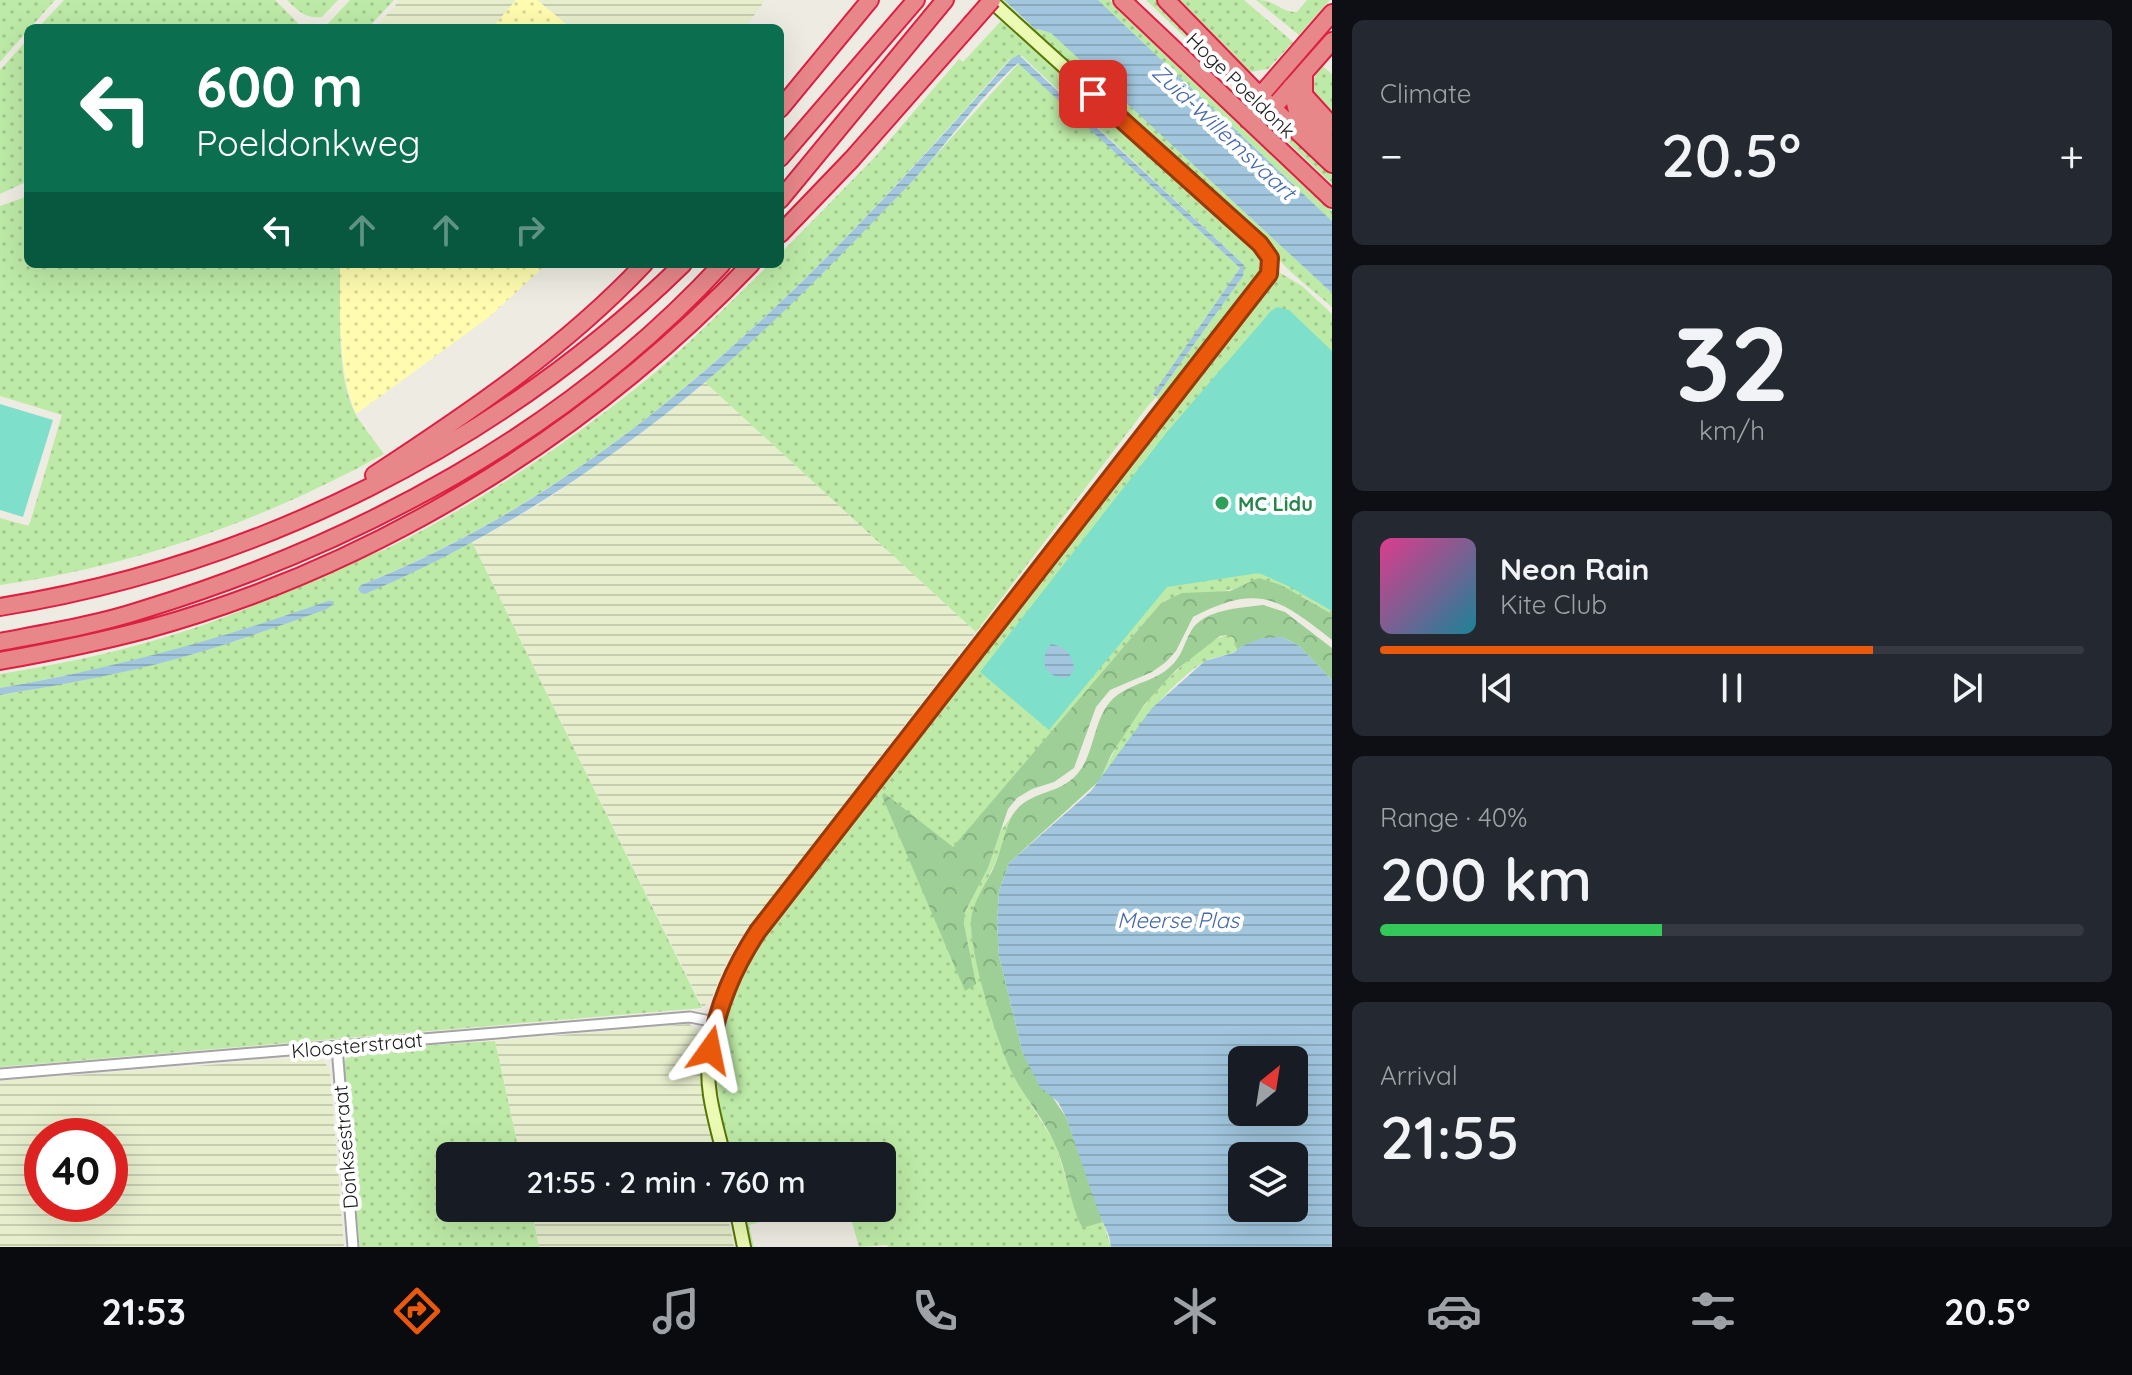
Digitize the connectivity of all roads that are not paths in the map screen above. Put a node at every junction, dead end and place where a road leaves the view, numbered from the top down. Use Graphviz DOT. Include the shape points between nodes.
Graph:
graph roads {
  1 [pos="870,0"];
  2 [pos="916,0"];
  3 [pos="945,0"];
  4 [pos="991,0"];
  5 [pos="1122,0"];
  6 [pos="1166,0"];
  7 [pos="1332,13"];
  8 [pos="1332,41"];
  9 [pos="1304,73"];
  10 [pos="1291,87"];
  11 [pos="1266,102"];
  12 [pos="784,104"];
  13 [pos="1248,120"];
  14 [pos="1332,126"];
  15 [pos="1332,146"];
  16 [pos="784,153"];
  17 [pos="1332,164"];
  18 [pos="784,195"];
  19 [pos="1332,199"];
  20 [pos="784,230"];
  21 [pos="640,268"];
  22 [pos="679,268"];
  23 [pos="718,268"];
  24 [pos="747,268"];
  25 [pos="326,507"];
  26 [pos="0,607"];
  27 [pos="0,642"];
  28 [pos="0,661"];
  29 [pos="715,1022"];
  30 [pos="337,1047"];
  31 [pos="0,1074"];
  32 [pos="721,1142"];
  33 [pos="739,1222"];
  34 [pos="353,1247"];
  35 [pos="744,1247"];
  1 -- 12 [label="highway"];
  2 -- 16 [label="highway"];
  3 -- 18 [label="highway"];
  4 -- 20 [label="highway, bridge"];
  4 -- 29 [label="street" via="1260,244 1271,267 758,931 724,991"];
  5 -- 13 [label="highway, Hoge Poeldonk"];
  6 -- 11 [label="highway, Hoge Poeldonk"];
  7 -- 11 [label="highway"];
  8 -- 9 [label="highway"];
  9 -- 10 [label="highway"];
  9 -- 14 [label="highway" via="1304,95"];
  10 -- 11 [label="highway"];
  10 -- 15 [label="highway" via="1297,111"];
  11 -- 13 [label="highway"];
  11 -- 17 [label="highway, Hoge Poeldonk"];
  13 -- 19 [label="highway, Hoge Poeldonk"];
  21 -- 25 [label="highway" via="516,378"];
  22 -- 25 [label="highway" via="609,331 511,405 418,463"];
  23 -- 27 [label="highway" via="627,352 555,409 387,514 288,559 139,612"];
  24 -- 28 [label="highway" via="606,395 517,460 394,531 304,573 149,629"];
  25 -- 26 [label="highway" via="149,573"];
  29 -- 30 [label="street, Kloosterstraat" via="690,1017"];
  29 -- 32 [label="street" via="710,1093"];
  30 -- 31 [label="street, Kloosterstraat"];
  30 -- 34 [label="street, Donksestraat"];
  33 -- 35 [label="street"];
}
